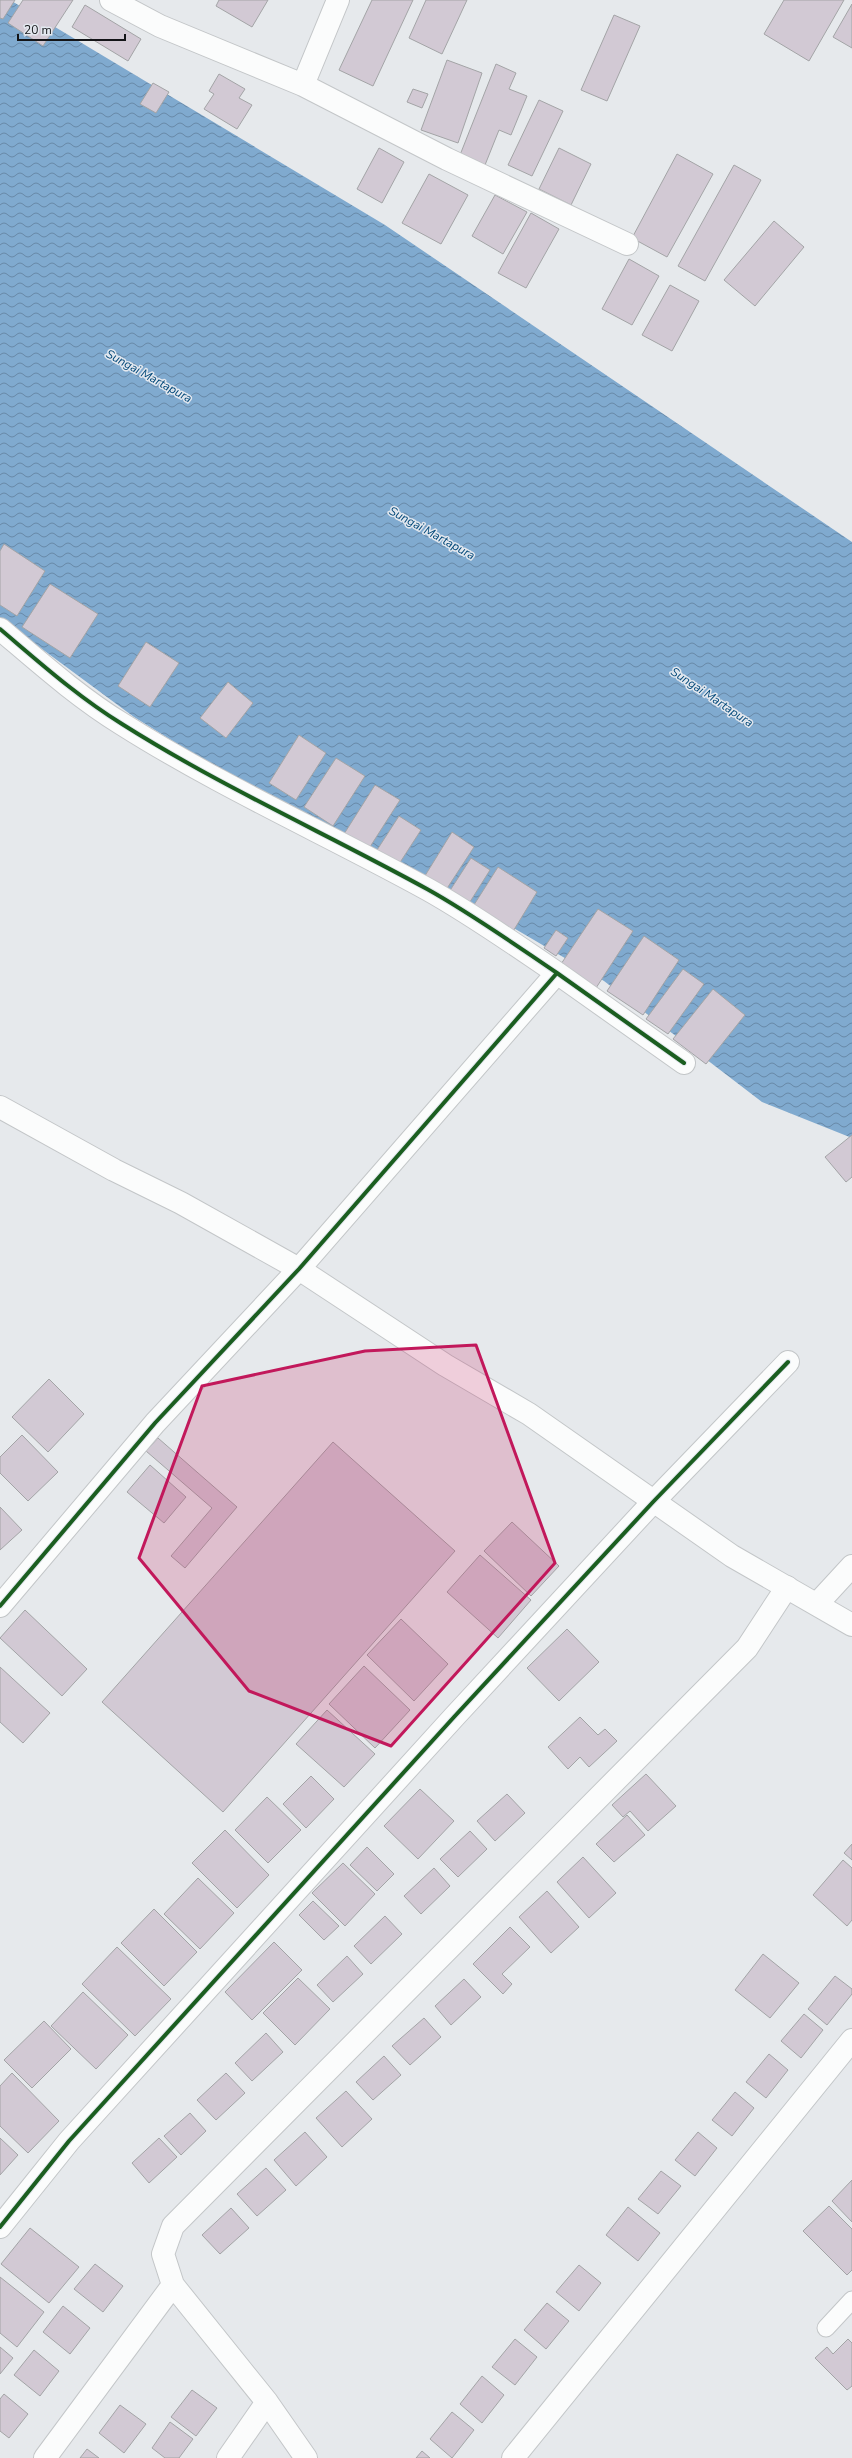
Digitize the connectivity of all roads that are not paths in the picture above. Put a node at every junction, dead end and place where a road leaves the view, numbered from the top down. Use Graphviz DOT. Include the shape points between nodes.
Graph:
graph roads {
  1 [pos="112,0"];
  2 [pos="338,0"];
  3 [pos="303,85"];
  4 [pos="627,244"];
  5 [pos="0,629"];
  6 [pos="557,973"];
  7 [pos="684,1063"];
  8 [pos="0,1107"];
  9 [pos="299,1269"];
  10 [pos="788,1362"];
  11 [pos="653,1502"];
  12 [pos="852,1566"];
  13 [pos="786,1587"];
  14 [pos="817,1604"];
  15 [pos="0,1606"];
  16 [pos="852,1625"];
  17 [pos="852,2040"];
  18 [pos="0,2228"];
  19 [pos="173,2285"];
  20 [pos="852,2300"];
  21 [pos="826,2328"];
  22 [pos="267,2402"];
  23 [pos="45,2458"];
  24 [pos="228,2458"];
  25 [pos="306,2458"];
  26 [pos="513,2458"];
  1 -- 3 [label="street" via="160,26"];
  2 -- 3 [label="street"];
  3 -- 4 [label="street" via="447,159"];
  5 -- 6 [label="street" via="72,690 121,724 235,791 427,889 493,929"];
  6 -- 7 [label="street"];
  6 -- 9 [label="street"];
  8 -- 9 [label="street"];
  9 -- 11 [label="street" via="529,1414"];
  9 -- 15 [label="street" via="155,1423"];
  10 -- 11 [label="street"];
  11 -- 13 [label="street" via="732,1556"];
  11 -- 18 [label="street" via="69,2141"];
  12 -- 14 [label="street"];
  13 -- 14 [label="street"];
  13 -- 19 [label="street" via="747,1648 173,2226 163,2254"];
  14 -- 16 [label="street"];
  17 -- 26 [label="street"];
  19 -- 22 [label="street"];
  19 -- 23 [label="street"];
  20 -- 21 [label="lane"];
  22 -- 24 [label="street"];
  22 -- 25 [label="street"];
}
